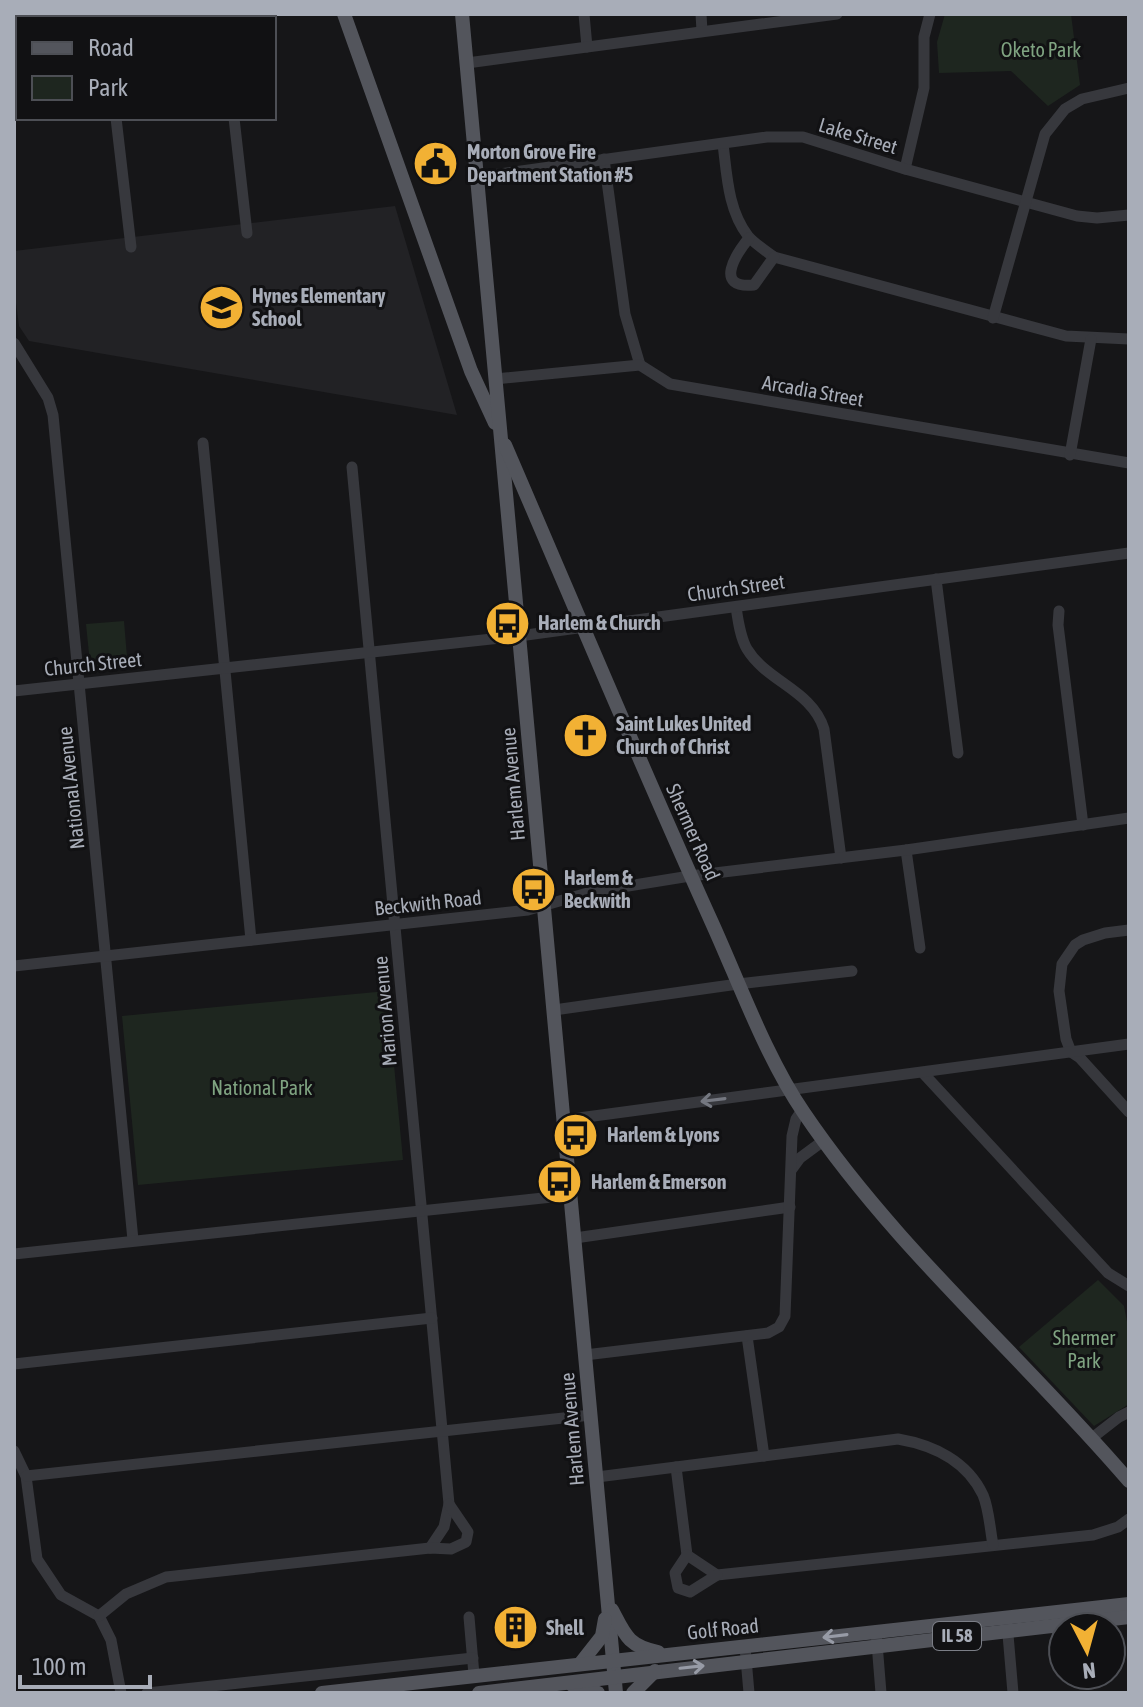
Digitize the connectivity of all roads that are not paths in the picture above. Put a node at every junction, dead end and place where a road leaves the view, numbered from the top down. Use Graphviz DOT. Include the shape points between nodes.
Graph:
graph roads {
  1 [pos="344,14"];
  2 [pos="462,14"];
  3 [pos="584,14"];
  4 [pos="701,14"];
  5 [pos="837,14"];
  6 [pos="930,14"];
  7 [pos="818,15"];
  8 [pos="702,31"];
  9 [pos="587,47"];
  10 [pos="467,63"];
  11 [pos="1129,88"];
  12 [pos="116,120"];
  13 [pos="234,120"];
  14 [pos="723,144"];
  15 [pos="604,159"];
  16 [pos="905,169"];
  17 [pos="478,177"];
  18 [pos="1026,203"];
  19 [pos="1129,215"];
  20 [pos="247,233"];
  21 [pos="749,238"];
  22 [pos="131,247"];
  23 [pos="774,257"];
  24 [pos="993,318"];
  25 [pos="1091,339"];
  26 [pos="1129,339"];
  27 [pos="14,343"];
  28 [pos="640,365"];
  29 [pos="495,379"];
  30 [pos="499,432"];
  31 [pos="203,443"];
  32 [pos="1070,455"];
  33 [pos="1129,463"];
  34 [pos="352,467"];
  35 [pos="1129,553"];
  36 [pos="936,579"];
  37 [pos="736,607"];
  38 [pos="1059,611"];
  39 [pos="583,627"];
  40 [pos="519,636"];
  41 [pos="370,652"];
  42 [pos="224,668"];
  43 [pos="79,684"];
  44 [pos="14,691"];
  45 [pos="958,753"];
  46 [pos="1129,818"];
  47 [pos="1083,825"];
  48 [pos="906,850"];
  49 [pos="841,858"];
  50 [pos="690,876"];
  51 [pos="544,905"];
  52 [pos="395,924"];
  53 [pos="1129,930"];
  54 [pos="251,940"];
  55 [pos="920,948"];
  56 [pos="105,956"];
  57 [pos="14,966"];
  58 [pos="852,971"];
  59 [pos="738,984"];
  60 [pos="554,1010"];
  61 [pos="1129,1044"];
  62 [pos="1071,1052"];
  63 [pos="923,1073"];
  64 [pos="790,1090"];
  65 [pos="802,1110"];
  66 [pos="1129,1112"];
  67 [pos="564,1120"];
  68 [pos="823,1141"];
  69 [pos="792,1169"];
  70 [pos="571,1195"];
  71 [pos="790,1207"];
  72 [pos="422,1210"];
  73 [pos="575,1238"];
  74 [pos="133,1240"];
  75 [pos="14,1254"];
  76 [pos="1129,1286"];
  77 [pos="432,1318"];
  78 [pos="747,1336"];
  79 [pos="585,1355"];
  80 [pos="14,1364"];
  81 [pos="1129,1412"];
  82 [pos="591,1415"];
  83 [pos="442,1430"];
  84 [pos="1092,1438"];
  85 [pos="14,1451"];
  86 [pos="764,1456"];
  87 [pos="676,1467"];
  88 [pos="26,1476"];
  89 [pos="597,1477"];
  90 [pos="1129,1481"];
  91 [pos="449,1504"];
  92 [pos="1129,1519"];
  93 [pos="993,1545"];
  94 [pos="430,1548"];
  95 [pos="687,1555"];
  96 [pos="717,1575"];
  97 [pos="608,1602"];
  98 [pos="1129,1604"];
  99 [pos="99,1616"];
  100 [pos="469,1617"];
  101 [pos="1129,1617"];
  102 [pos="1007,1625"];
  103 [pos="877,1638"];
  104 [pos="745,1654"];
  105 [pos="670,1655"];
  106 [pos="473,1658"];
  107 [pos="614,1660"];
  108 [pos="580,1664"];
  109 [pos="655,1671"];
  110 [pos="474,1675"];
  111 [pos="615,1676"];
  112 [pos="560,1683"];
  113 [pos="121,1693"];
  114 [pos="147,1693"];
  115 [pos="322,1693"];
  116 [pos="479,1693"];
  117 [pos="598,1693"];
  118 [pos="616,1693"];
  119 [pos="633,1693"];
  120 [pos="749,1693"];
  121 [pos="881,1693"];
  122 [pos="1013,1693"];
  1 -- 30 [label="main road, Shermer Road" via="471,371"];
  2 -- 10 [label="main road, Harlem Avenue"];
  3 -- 9 [label="street"];
  4 -- 8 [label="street"];
  5 -- 7 [label="street"];
  6 -- 16 [label="street" via="924,37 924,88"];
  7 -- 8 [label="street"];
  8 -- 9 [label="street"];
  9 -- 10 [label="street"];
  10 -- 17 [label="main road, Harlem Avenue"];
  11 -- 18 [label="street" via="1082,99 1065,109 1041,146"];
  12 -- 22 [label="street"];
  13 -- 20 [label="street"];
  14 -- 15 [label="street, Lake Street"];
  14 -- 16 [label="street, Lake Street" via="803,137"];
  14 -- 21 [label="street" via="730,198"];
  15 -- 17 [label="street, Lake Street"];
  15 -- 28 [label="street" via="625,314"];
  16 -- 18 [label="street, Lake Street"];
  17 -- 29 [label="main road, Harlem Avenue"];
  18 -- 19 [label="street, Lake Street" via="1077,216"];
  18 -- 24 [label="street"];
  21 -- 23 [label="street"];
  21 -- 23 [label="street" via="731,263 736,283 754,285"];
  23 -- 24 [label="street"];
  24 -- 25 [label="street"];
  25 -- 26 [label="street"];
  25 -- 32 [label="street"];
  27 -- 43 [label="street, National Avenue" via="53,415"];
  28 -- 29 [label="street"];
  28 -- 32 [label="street, Arcadia Street" via="670,384"];
  29 -- 30 [label="main road, Harlem Avenue"];
  30 -- 39 [label="main road, Shermer Road"];
  30 -- 40 [label="main road, Harlem Avenue"];
  31 -- 42 [label="street"];
  32 -- 33 [label="street, Arcadia Street"];
  34 -- 41 [label="street, Marion Avenue"];
  35 -- 36 [label="street, Church Street"];
  36 -- 37 [label="street, Church Street"];
  36 -- 45 [label="street"];
  37 -- 39 [label="street, Church Street"];
  37 -- 49 [label="street" via="746,647 756,660 820,713"];
  38 -- 47 [label="street"];
  39 -- 40 [label="street, Church Street"];
  39 -- 50 [label="main road, Shermer Road"];
  40 -- 41 [label="street, Church Street"];
  40 -- 51 [label="main road, Harlem Avenue"];
  41 -- 42 [label="street, Church Street"];
  41 -- 52 [label="street, Marion Avenue"];
  42 -- 43 [label="street, Church Street"];
  42 -- 54 [label="street"];
  43 -- 44 [label="street, Church Street"];
  43 -- 56 [label="street, National Avenue"];
  46 -- 47 [label="street, Beckwith Road"];
  47 -- 48 [label="street, Beckwith Road"];
  48 -- 49 [label="street, Beckwith Road"];
  48 -- 55 [label="street"];
  49 -- 50 [label="street, Beckwith Road"];
  50 -- 51 [label="street, Beckwith Road"];
  50 -- 59 [label="main road, Shermer Road"];
  51 -- 52 [label="street, Beckwith Road"];
  51 -- 60 [label="main road, Harlem Avenue"];
  52 -- 54 [label="street, Beckwith Road"];
  52 -- 72 [label="street, Marion Avenue"];
  53 -- 62 [label="street" via="1095,935 1063,949 1059,991"];
  54 -- 56 [label="street, Beckwith Road"];
  56 -- 57 [label="street, Beckwith Road"];
  56 -- 74 [label="street, National Avenue"];
  58 -- 59 [label="street"];
  59 -- 60 [label="street"];
  59 -- 64 [label="main road, Shermer Road"];
  60 -- 67 [label="main road, Harlem Avenue"];
  61 -- 62 [label="street"];
  62 -- 63 [label="street"];
  62 -- 66 [label="street"];
  63 -- 64 [label="street"];
  63 -- 76 [label="street" via="1108,1273"];
  64 -- 65 [label="main road, Shermer Road"];
  64 -- 67 [label="street, one-way"];
  65 -- 68 [label="main road, Shermer Road"];
  65 -- 69 [label="street" via="792,1136"];
  67 -- 70 [label="main road, Harlem Avenue"];
  68 -- 69 [label="street"];
  68 -- 84 [label="main road, Shermer Road" via="945,1284"];
  69 -- 71 [label="street"];
  70 -- 72 [label="street"];
  70 -- 73 [label="main road, Harlem Avenue"];
  71 -- 73 [label="street"];
  71 -- 78 [label="street" via="785,1316 768,1333"];
  72 -- 74 [label="street"];
  72 -- 77 [label="street, Marion Avenue"];
  73 -- 79 [label="main road, Harlem Avenue"];
  74 -- 75 [label="street"];
  77 -- 80 [label="street"];
  77 -- 83 [label="street, Marion Avenue"];
  78 -- 79 [label="street"];
  78 -- 86 [label="street"];
  79 -- 82 [label="main road, Harlem Avenue"];
  81 -- 84 [label="street"];
  82 -- 83 [label="street"];
  82 -- 89 [label="main road, Harlem Avenue"];
  83 -- 88 [label="street"];
  83 -- 91 [label="street, Marion Avenue"];
  84 -- 90 [label="main road, Shermer Road"];
  85 -- 88 [label="street"];
  86 -- 87 [label="street"];
  86 -- 93 [label="street" via="898,1439 924,1444 969,1474 984,1496"];
  87 -- 89 [label="street"];
  87 -- 95 [label="street"];
  88 -- 99 [label="street" via="37,1559 61,1595"];
  89 -- 97 [label="main road, Harlem Avenue"];
  91 -- 94 [label="street, Marion Avenue" via="444,1527"];
  91 -- 94 [label="street" via="468,1532 466,1542 451,1549"];
  92 -- 93 [label="street" via="1106,1533"];
  93 -- 96 [label="street"];
  94 -- 99 [label="street" via="166,1577 126,1594"];
  95 -- 96 [label="street"];
  95 -- 96 [label="street" via="675,1573 678,1588 690,1592"];
  97 -- 105 [label="main road" via="626,1638 639,1648"];
  97 -- 107 [label="main road, Harlem Avenue"];
  97 -- 108 [label="main road" via="602,1636"];
  98 -- 102 [label="main road, Golf Road / IL 58"];
  99 -- 113 [label="street" via="111,1640"];
  100 -- 106 [label="street"];
  101 -- 102 [label="main road, Golf Road / IL 58"];
  102 -- 103 [label="main road, Golf Road / IL 58"];
  102 -- 122 [label="street"];
  103 -- 104 [label="main road, Golf Road / IL 58"];
  103 -- 121 [label="street"];
  104 -- 105 [label="main road, Golf Road / IL 58"];
  109 -- 104 [label="main road, Golf Road / IL 58, one-way"];
  104 -- 120 [label="street"];
  105 -- 107 [label="main road, Golf Road / IL 58"];
  106 -- 110 [label="street"];
  106 -- 114 [label="street"];
  107 -- 108 [label="main road, Golf Road / IL 58"];
  107 -- 111 [label="main road, Harlem Avenue"];
  108 -- 110 [label="main road, Golf Road / IL 58"];
  109 -- 111 [label="main road, Golf Road / IL 58"];
  109 -- 119 [label="main road"];
  110 -- 115 [label="main road, Golf Road / IL 58"];
  111 -- 112 [label="main road, Golf Road / IL 58"];
  111 -- 118 [label="main road, Harlem Avenue"];
  112 -- 116 [label="main road, Golf Road / IL 58"];
  112 -- 117 [label="main road"];
}
